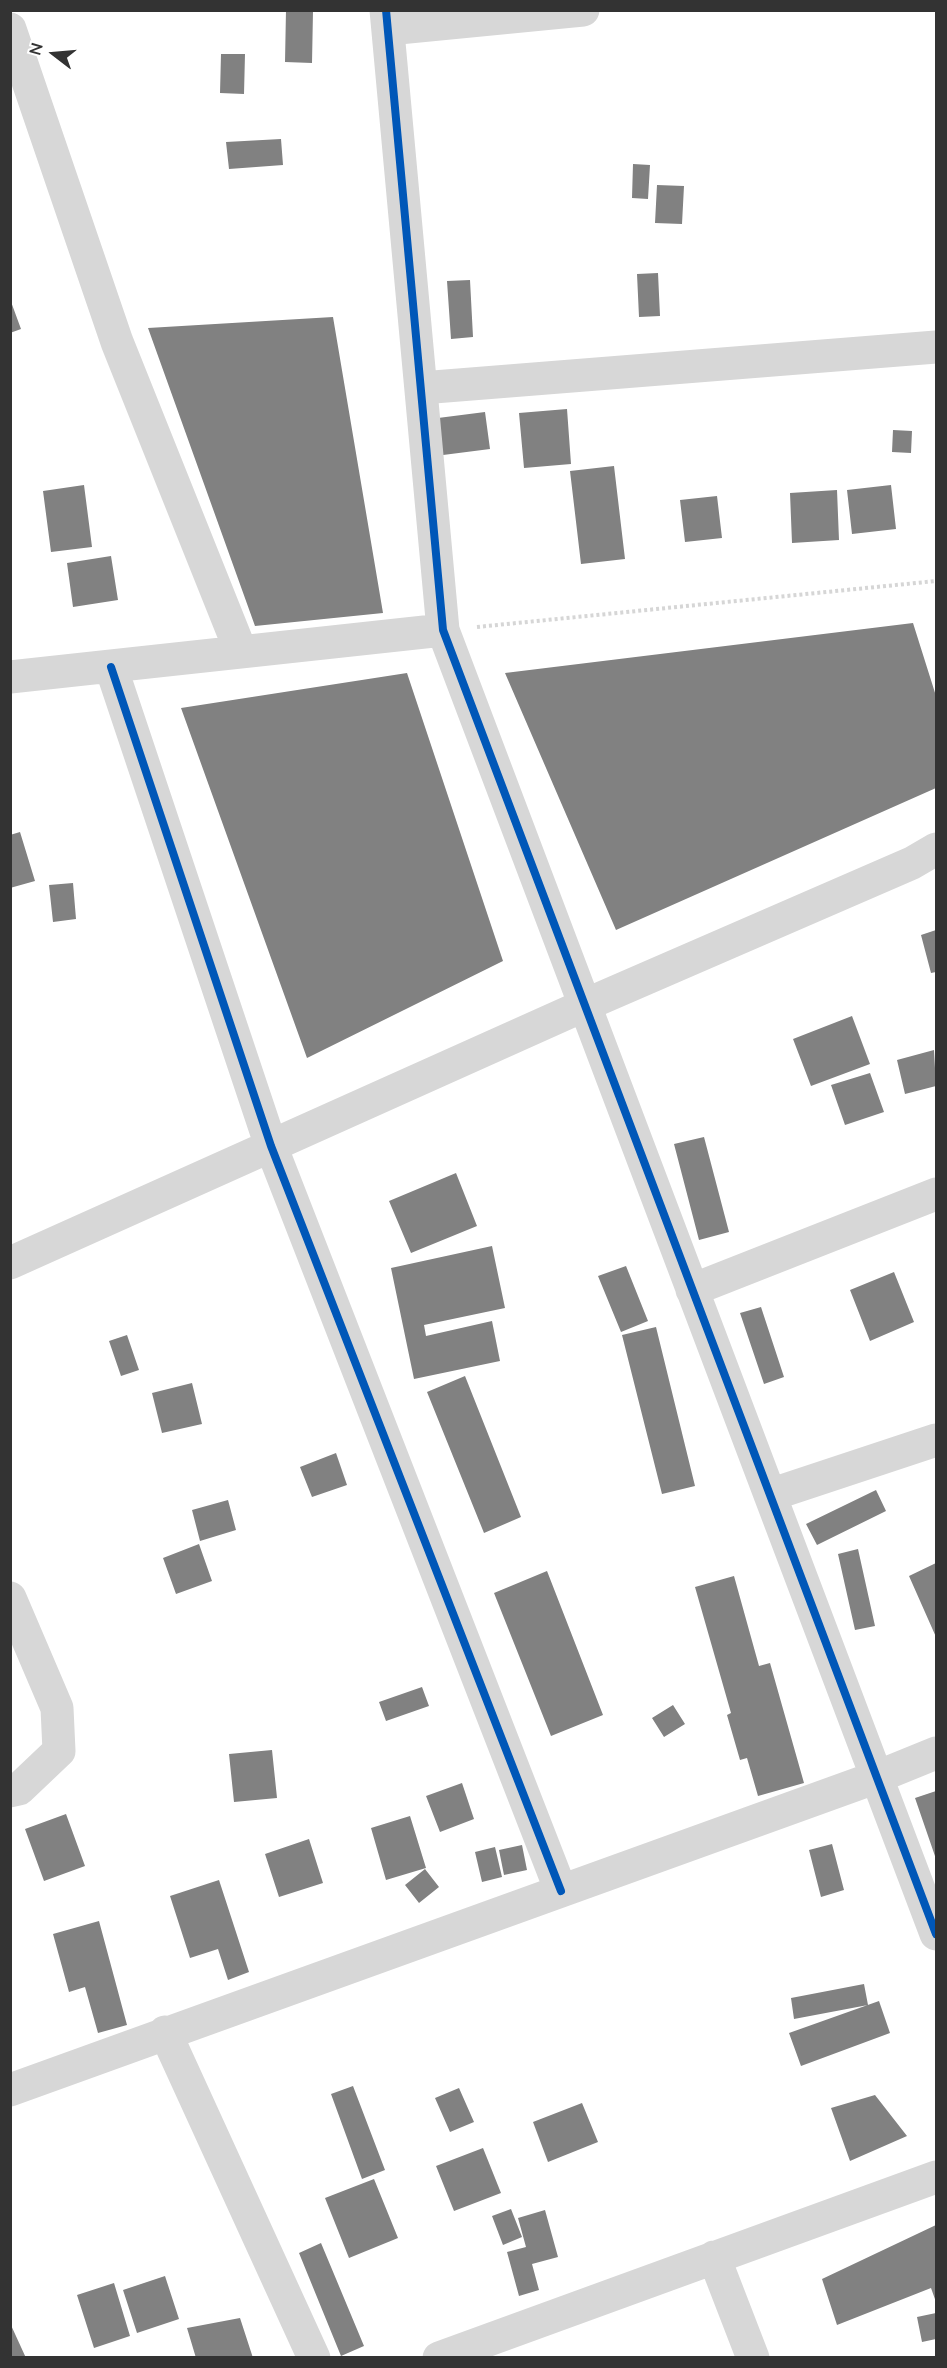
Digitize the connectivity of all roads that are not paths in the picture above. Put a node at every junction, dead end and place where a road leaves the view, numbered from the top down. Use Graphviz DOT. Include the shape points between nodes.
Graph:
graph roads {
  1 [pos="583,10"];
  2 [pos="387,20"];
  3 [pos="10,29"];
  4 [pos="936,346"];
  5 [pos="421,388"];
  6 [pos="443,630"];
  7 [pos="241,652"];
  8 [pos="111,667"];
  9 [pos="10,678"];
  10 [pos="936,849"];
  11 [pos="585,1005"];
  12 [pos="271,1146"];
  13 [pos="936,1194"];
  14 [pos="10,1263"];
  15 [pos="692,1290"];
  16 [pos="936,1440"];
  17 [pos="770,1496"];
  18 [pos="10,1598"];
  19 [pos="936,1753"];
  20 [pos="877,1777"];
  21 [pos="10,1791"];
  22 [pos="561,1892"];
  23 [pos="936,1934"];
  24 [pos="165,2032"];
  25 [pos="10,2090"];
  26 [pos="936,2176"];
  27 [pos="714,2257"];
  28 [pos="314,2358"];
  29 [pos="439,2358"];
  30 [pos="753,2358"];
  1 -- 2 [label="street"];
  2 -- 5 [label="street"];
  3 -- 7 [label="street" via="117,342"];
  4 -- 5 [label="street"];
  5 -- 6 [label="street"];
  6 -- 7 [label="street"];
  6 -- 11 [label="street"];
  7 -- 8 [label="street"];
  8 -- 9 [label="street"];
  8 -- 12 [label="street"];
  10 -- 11 [label="street" via="912,863"];
  11 -- 12 [label="street"];
  11 -- 15 [label="street"];
  12 -- 14 [label="street"];
  12 -- 22 [label="street"];
  13 -- 15 [label="street"];
  15 -- 17 [label="street"];
  16 -- 17 [label="street"];
  17 -- 20 [label="street"];
  18 -- 21 [label="street" via="57,1708 59,1751 19,1789"];
  19 -- 20 [label="street"];
  20 -- 22 [label="street"];
  20 -- 23 [label="street"];
  22 -- 24 [label="street"];
  24 -- 25 [label="street"];
  24 -- 28 [label="street"];
  26 -- 27 [label="street"];
  27 -- 29 [label="street"];
  27 -- 30 [label="street"];
}
